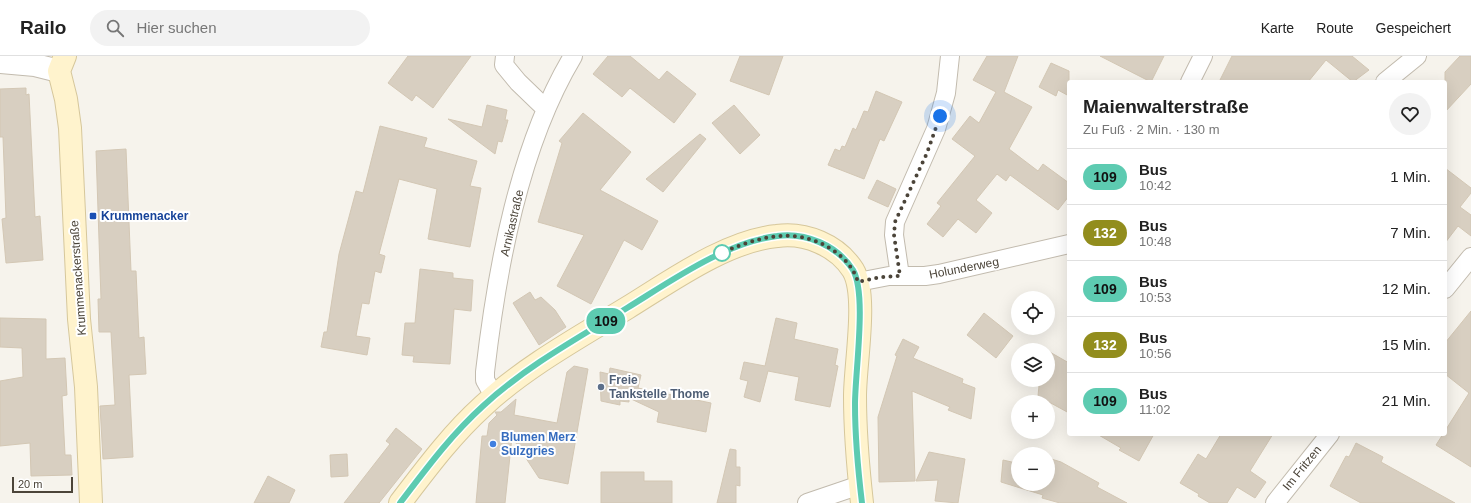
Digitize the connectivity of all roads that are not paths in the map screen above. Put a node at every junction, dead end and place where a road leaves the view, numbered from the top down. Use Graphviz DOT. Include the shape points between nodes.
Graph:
graph roads {
  1 [pos="505,56"];
  2 [pos="573,56"];
  3 [pos="950,56"];
  4 [pos="1203,56"];
  5 [pos="1417,56"];
  6 [pos="0,62"];
  7 [pos="62,64"];
  8 [pos="1191,80"];
  9 [pos="1387,80"];
  10 [pos="546,109"];
  11 [pos="1067,244"];
  12 [pos="1471,257"];
  13 [pos="900,276"];
  14 [pos="858,282"];
  15 [pos="1447,287"];
  16 [pos="494,396"];
  17 [pos="1328,436"];
  18 [pos="861,494"];
  19 [pos="91,503"];
  20 [pos="400,503"];
  21 [pos="807,503"];
  22 [pos="1275,503"];
  1 -- 10 [label="street" via="504,65"];
  2 -- 10 [label="street, Arnikastraße"];
  3 -- 13 [label="street" via="946,93 936,129 895,222 894,235"];
  4 -- 8 [label="street"];
  5 -- 9 [label="street"];
  6 -- 7 [label="street"];
  7 -- 19 [label="main road, Krummenackerstraße" via="70,128"];
  10 -- 16 [label="street, Arnikastraße" via="533,142 514,210 498,284 485,372 485,380"];
  11 -- 13 [label="street, Holunderweg" via="939,274"];
  12 -- 15 [label="street"];
  13 -- 14 [label="street, Holunderweg"];
  14 -- 16 [label="main road" via="840,255 813,239 784,235 746,242 717,255 616,314 532,368"];
  14 -- 18 [label="main road" via="860,307 855,407"];
  16 -- 20 [label="main road" via="446,444"];
  17 -- 22 [label="street, Im Fritzen"];
  18 -- 21 [label="street"];
}
